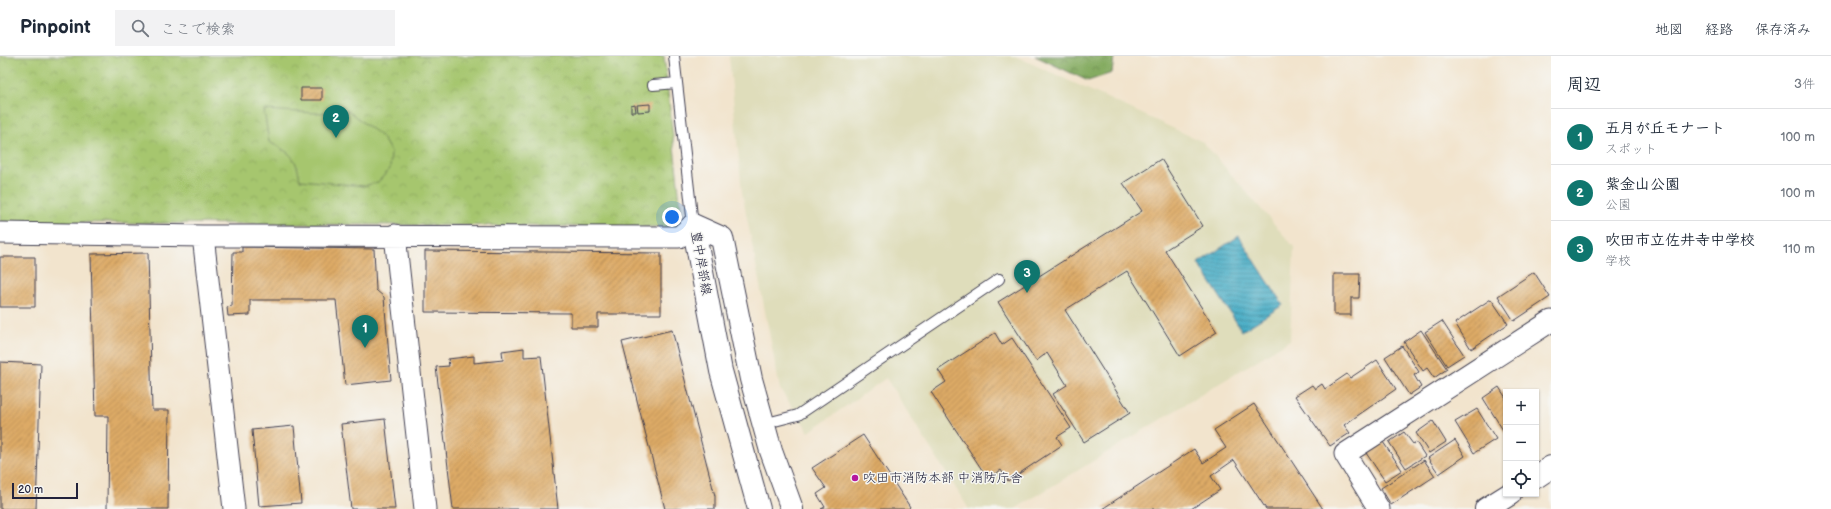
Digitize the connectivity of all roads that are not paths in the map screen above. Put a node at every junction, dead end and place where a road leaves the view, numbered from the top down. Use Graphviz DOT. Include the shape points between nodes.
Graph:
graph roads {
  1 [pos="674,56"];
  2 [pos="677,83"];
  3 [pos="653,85"];
  4 [pos="694,225"];
  5 [pos="0,233"];
  6 [pos="395,235"];
  7 [pos="203,236"];
  8 [pos="999,279"];
  9 [pos="1551,321"];
  10 [pos="763,424"];
  11 [pos="1551,467"];
  12 [pos="1539,475"];
  13 [pos="1505,497"];
  14 [pos="234,509"];
  15 [pos="425,509"];
  16 [pos="759,509"];
  17 [pos="792,509"];
  18 [pos="1379,509"];
  19 [pos="1486,509"];
  1 -- 2 [label="lane"];
  2 -- 3 [label="lane"];
  2 -- 4 [label="lane"];
  4 -- 6 [label="street" via="679,237"];
  4 -- 10 [label="street, 豊中岸部線" via="722,238"];
  4 -- 16 [label="street, 豊中岸部線" via="721,371"];
  5 -- 7 [label="street"];
  6 -- 7 [label="street"];
  6 -- 15 [label="street"];
  7 -- 14 [label="street"];
  8 -- 10 [label="lane" via="798,415"];
  9 -- 18 [label="street" via="1345,454"];
  10 -- 17 [label="street, 豊中岸部線"];
  11 -- 12 [label="street"];
  13 -- 19 [label="street"];
}
